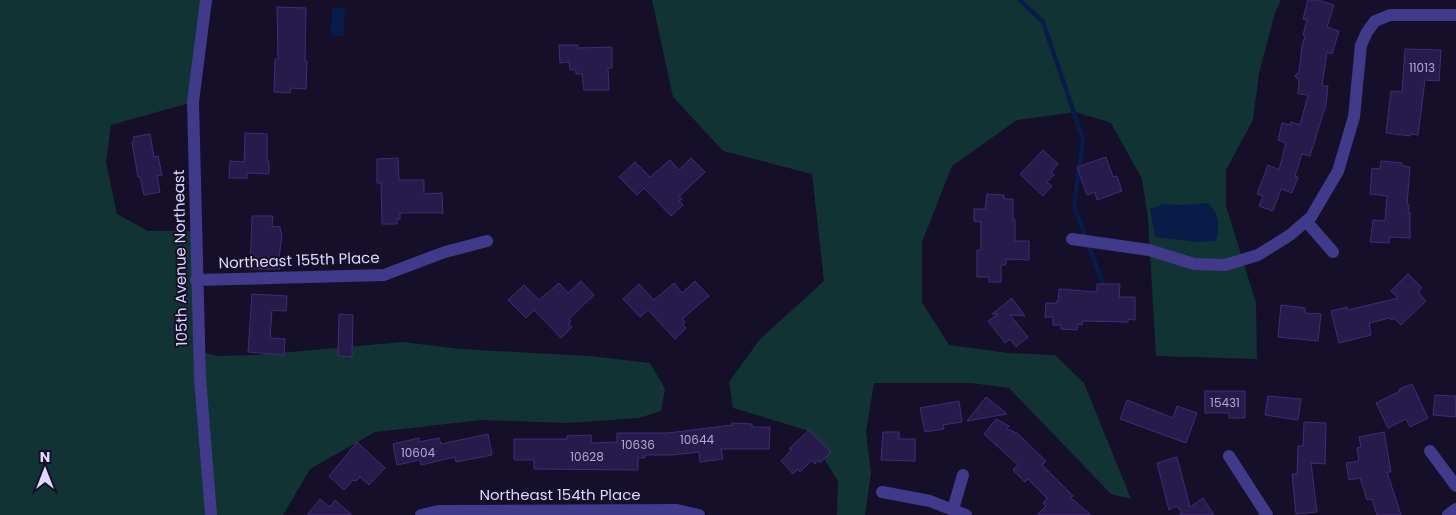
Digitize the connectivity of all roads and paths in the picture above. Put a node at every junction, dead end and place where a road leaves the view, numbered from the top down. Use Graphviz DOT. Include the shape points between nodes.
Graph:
graph roads {
  1 [pos="206,0"];
  2 [pos="1456,15"];
  3 [pos="1306,221"];
  4 [pos="1072,239"];
  5 [pos="487,241"];
  6 [pos="1332,252"];
  7 [pos="196,280"];
  8 [pos="1430,451"];
  9 [pos="1229,456"];
  10 [pos="963,475"];
  11 [pos="1456,486"];
  12 [pos="882,492"];
  13 [pos="953,509"];
  14 [pos="1456,509"];
  15 [pos="211,515"];
  16 [pos="421,515"];
  17 [pos="699,515"];
  18 [pos="966,515"];
  19 [pos="1266,515"];
  20 [pos="1448,515"];
  1 -- 7 [label="street, 105th Avenue Northeast" via="193,102"];
  2 -- 3 [label="street" via="1390,15 1376,21 1367,32 1362,45 1354,117 1338,171"];
  3 -- 4 [label="street" via="1258,255 1225,265 1194,264 1149,250"];
  3 -- 6 [label="street"];
  5 -- 7 [label="street, Northeast 155th Place" via="445,252 384,275"];
  7 -- 15 [label="street, 105th Avenue Northeast"];
  8 -- 11 [label="street"];
  9 -- 19 [label="street"];
  10 -- 13 [label="street"];
  12 -- 13 [label="street"];
  13 -- 18 [label="street"];
  14 -- 20 [label="street"];
  16 -- 17 [label="street, Northeast 154th Place" via="438,511 657,510"];
}
